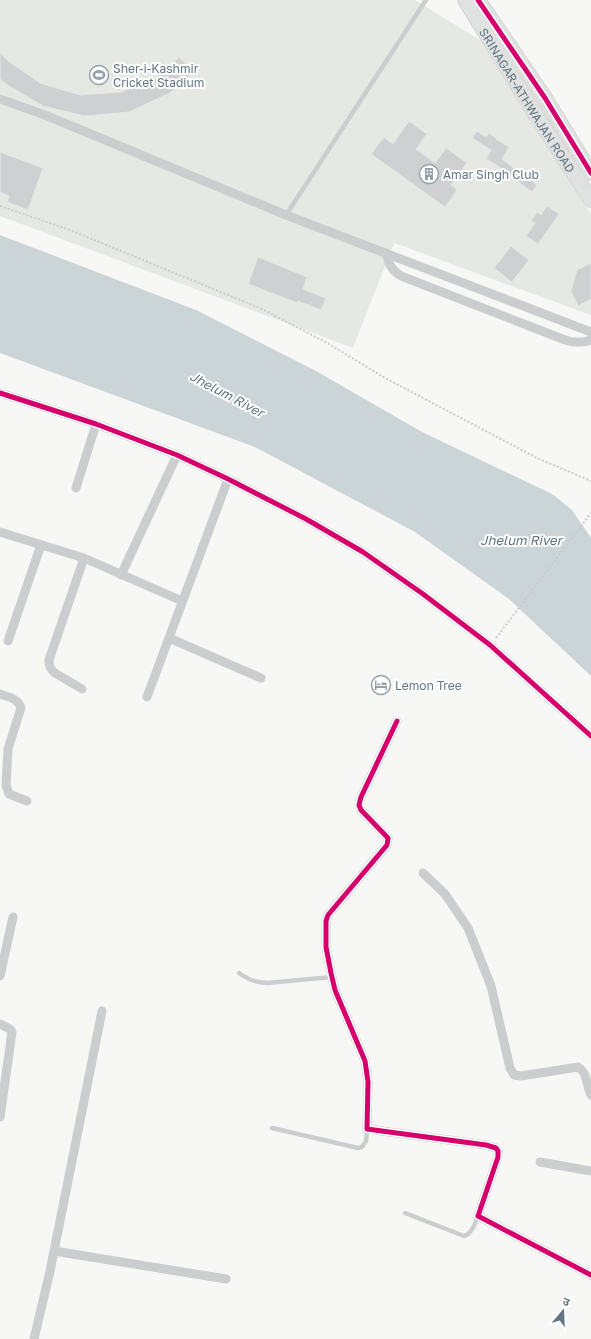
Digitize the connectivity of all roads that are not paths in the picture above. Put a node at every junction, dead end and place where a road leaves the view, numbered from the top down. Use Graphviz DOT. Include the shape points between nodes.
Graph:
graph roads {
  1 [pos="426,0"];
  2 [pos="465,0"];
  3 [pos="478,0"];
  4 [pos="0,99"];
  5 [pos="591,173"];
  6 [pos="591,200"];
  7 [pos="286,215"];
  8 [pos="386,253"];
  9 [pos="591,332"];
  10 [pos="591,340"];
  11 [pos="0,393"];
  12 [pos="96,424"];
  13 [pos="177,455"];
  14 [pos="228,479"];
  15 [pos="76,488"];
  16 [pos="0,532"];
  17 [pos="41,544"];
  18 [pos="84,558"];
  19 [pos="121,575"];
  20 [pos="182,601"];
  21 [pos="169,638"];
  22 [pos="8,641"];
  23 [pos="261,678"];
  24 [pos="82,690"];
  25 [pos="0,694"];
  26 [pos="147,697"];
  27 [pos="397,721"];
  28 [pos="591,736"];
  29 [pos="27,801"];
  30 [pos="423,873"];
  31 [pos="13,917"];
  32 [pos="240,974"];
  33 [pos="0,976"];
  34 [pos="332,977"];
  35 [pos="102,1011"];
  36 [pos="0,1024"];
  37 [pos="591,1095"];
  38 [pos="0,1117"];
  39 [pos="272,1128"];
  40 [pos="367,1129"];
  41 [pos="540,1162"];
  42 [pos="591,1171"];
  43 [pos="405,1213"];
  44 [pos="478,1216"];
  45 [pos="54,1251"];
  46 [pos="591,1276"];
  47 [pos="226,1279"];
  48 [pos="34,1339"];
  1 -- 7 [label="lane"];
  2 -- 6 [label="highway, SRINAGAR-ATHWAJAN ROAD"];
  3 -- 5 [label="highway, SRINAGAR-ATHWAJAN ROAD" via="545,98"];
  4 -- 7 [label="street" via="45,115"];
  7 -- 8 [label="street"];
  8 -- 9 [label="street"];
  8 -- 10 [label="street" via="393,271 400,276 565,340"];
  11 -- 12 [label="street"];
  12 -- 13 [label="street"];
  12 -- 15 [label="street"];
  13 -- 14 [label="street"];
  13 -- 19 [label="street"];
  14 -- 20 [label="street"];
  14 -- 28 [label="street" via="363,552 423,594 490,645"];
  16 -- 17 [label="street"];
  17 -- 18 [label="street"];
  17 -- 22 [label="street"];
  18 -- 19 [label="street"];
  18 -- 24 [label="street" via="49,660 49,666 54,673"];
  19 -- 20 [label="street"];
  20 -- 21 [label="street"];
  21 -- 23 [label="street"];
  21 -- 26 [label="street"];
  25 -- 29 [label="street" via="20,703 21,708 8,749 6,785 9,794"];
  27 -- 34 [label="street" via="359,805 386,836 387,845 328,915 326,947"];
  30 -- 37 [label="street" via="445,894 468,928 491,986 510,1068 514,1075 578,1067 584,1073"];
  31 -- 33 [label="street"];
  32 -- 34 [label="lane" via="248,980 266,983"];
  34 -- 40 [label="street" via="365,1061 368,1082"];
  35 -- 45 [label="street"];
  36 -- 38 [label="street" via="10,1029 12,1038"];
  39 -- 40 [label="lane" via="358,1148 364,1145"];
  40 -- 44 [label="street" via="496,1148 498,1157"];
  41 -- 42 [label="street"];
  43 -- 44 [label="lane" via="464,1236 471,1231"];
  44 -- 46 [label="street"];
  45 -- 47 [label="street"];
  45 -- 48 [label="street"];
}
